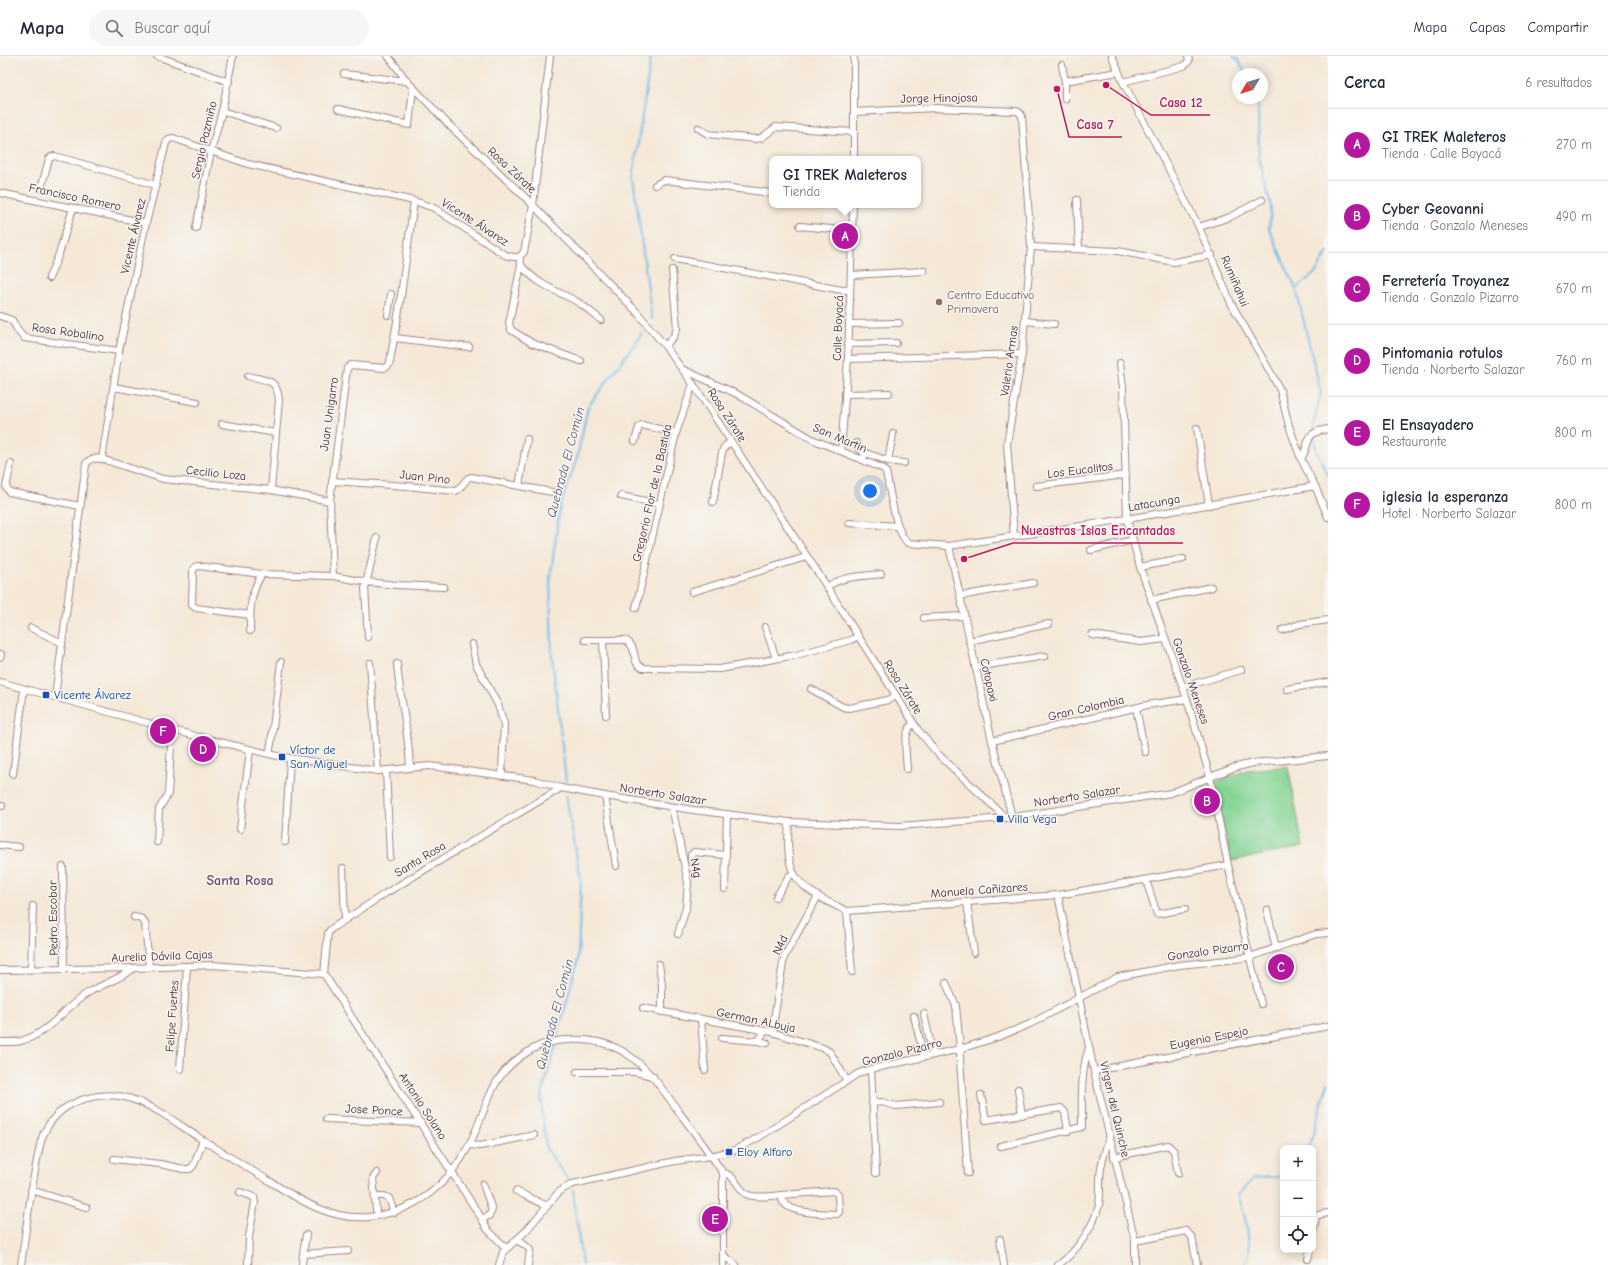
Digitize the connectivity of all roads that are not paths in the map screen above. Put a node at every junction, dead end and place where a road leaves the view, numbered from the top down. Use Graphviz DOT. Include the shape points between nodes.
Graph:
graph roads {
  1 [pos="157,56"];
  2 [pos="233,56"];
  3 [pos="388,56"];
  4 [pos="550,56"];
  5 [pos="854,56"];
  6 [pos="1112,56"];
  7 [pos="1188,56"];
  8 [pos="1062,65"];
  9 [pos="1118,72"];
  10 [pos="344,74"];
  11 [pos="407,81"];
  12 [pos="1064,81"];
  13 [pos="229,82"];
  14 [pos="1123,82"];
  15 [pos="414,88"];
  16 [pos="1065,99"];
  17 [pos="338,109"];
  18 [pos="222,111"];
  19 [pos="854,112"];
  20 [pos="1022,116"];
  21 [pos="276,128"];
  22 [pos="698,128"];
  23 [pos="854,132"];
  24 [pos="211,151"];
  25 [pos="854,156"];
  26 [pos="156,185"];
  27 [pos="655,185"];
  28 [pos="41,188"];
  29 [pos="0,193"];
  30 [pos="769,193"];
  31 [pos="1077,200"];
  32 [pos="1262,200"];
  33 [pos="414,201"];
  34 [pos="532,205"];
  35 [pos="73,208"];
  36 [pos="853,208"];
  37 [pos="146,224"];
  38 [pos="800,226"];
  39 [pos="1199,227"];
  40 [pos="196,228"];
  41 [pos="852,231"];
  42 [pos="1031,247"];
  43 [pos="1079,249"];
  44 [pos="521,255"];
  45 [pos="1212,255"];
  46 [pos="675,259"];
  47 [pos="521,265"];
  48 [pos="672,270"];
  49 [pos="924,271"];
  50 [pos="851,275"];
  51 [pos="49,278"];
  52 [pos="850,290"];
  53 [pos="391,294"];
  54 [pos="390,308"];
  55 [pos="399,310"];
  56 [pos="388,315"];
  57 [pos="0,316"];
  58 [pos="601,320"];
  59 [pos="1025,321"];
  60 [pos="899,323"];
  61 [pos="849,324"];
  62 [pos="1054,324"];
  63 [pos="395,338"];
  64 [pos="896,343"];
  65 [pos="848,344"];
  66 [pos="665,346"];
  67 [pos="469,347"];
  68 [pos="119,350"];
  69 [pos="1022,354"];
  70 [pos="848,359"];
  71 [pos="581,361"];
  72 [pos="1120,363"];
  73 [pos="682,369"];
  74 [pos="248,376"];
  75 [pos="693,384"];
  76 [pos="114,387"];
  77 [pos="845,394"];
  78 [pos="889,394"];
  79 [pos="197,402"];
  80 [pos="222,424"];
  81 [pos="1197,428"];
  82 [pos="1328,429"];
  83 [pos="276,433"];
  84 [pos="676,433"];
  85 [pos="893,434"];
  86 [pos="527,439"];
  87 [pos="635,441"];
  88 [pos="731,442"];
  89 [pos="856,443"];
  90 [pos="841,451"];
  91 [pos="866,453"];
  92 [pos="102,459"];
  93 [pos="862,459"];
  94 [pos="1302,459"];
  95 [pos="888,461"];
  96 [pos="904,463"];
  97 [pos="10,464"];
  98 [pos="1126,476"];
  99 [pos="332,481"];
  100 [pos="519,486"];
  101 [pos="1036,486"];
  102 [pos="1315,486"];
  103 [pos="271,490"];
  104 [pos="557,493"];
  105 [pos="621,496"];
  106 [pos="330,501"];
  107 [pos="713,502"];
  108 [pos="660,504"];
  109 [pos="1209,505"];
  110 [pos="80,506"];
  111 [pos="1328,517"];
  112 [pos="1127,519"];
  113 [pos="849,523"];
  114 [pos="898,526"];
  115 [pos="1014,536"];
  116 [pos="377,538"];
  117 [pos="1133,540"];
  118 [pos="949,546"];
  119 [pos="1091,550"];
  120 [pos="806,557"];
  121 [pos="1183,559"];
  122 [pos="1140,567"];
  123 [pos="262,574"];
  124 [pos="881,574"];
  125 [pos="332,576"];
  126 [pos="366,582"];
  127 [pos="1033,583"];
  128 [pos="444,587"];
  129 [pos="827,587"];
  130 [pos="1211,587"];
  131 [pos="692,592"];
  132 [pos="960,596"];
  133 [pos="1151,600"];
  134 [pos="636,608"];
  135 [pos="250,615"];
  136 [pos="964,616"];
  137 [pos="924,618"];
  138 [pos="1328,620"];
  139 [pos="1049,624"];
  140 [pos="766,627"];
  141 [pos="31,628"];
  142 [pos="1282,630"];
  143 [pos="250,631"];
  144 [pos="1092,635"];
  145 [pos="858,636"];
  146 [pos="368,637"];
  147 [pos="1165,639"];
  148 [pos="585,640"];
  149 [pos="603,640"];
  150 [pos="969,641"];
  151 [pos="62,643"];
  152 [pos="472,644"];
  153 [pos="1045,656"];
  154 [pos="776,658"];
  155 [pos="281,662"];
  156 [pos="370,663"];
  157 [pos="397,664"];
  158 [pos="975,667"];
  159 [pos="1241,670"];
  160 [pos="0,682"];
  161 [pos="1328,682"];
  162 [pos="1182,687"];
  163 [pos="24,689"];
  164 [pos="811,689"];
  165 [pos="1287,689"];
  166 [pos="896,696"];
  167 [pos="55,697"];
  168 [pos="1187,699"];
  169 [pos="1136,708"];
  170 [pos="606,715"];
  171 [pos="913,723"];
  172 [pos="172,730"];
  173 [pos="992,741"];
  174 [pos="250,750"];
  175 [pos="1145,752"];
  176 [pos="269,754"];
  177 [pos="1328,756"];
  178 [pos="290,759"];
  179 [pos="410,768"];
  180 [pos="906,769"];
  181 [pos="386,770"];
  182 [pos="378,771"];
  183 [pos="13,774"];
  184 [pos="502,776"];
  185 [pos="1210,777"];
  186 [pos="562,788"];
  187 [pos="605,796"];
  188 [pos="672,807"];
  189 [pos="727,814"];
  190 [pos="1009,818"];
  191 [pos="789,822"];
  192 [pos="240,829"];
  193 [pos="156,842"];
  194 [pos="285,842"];
  195 [pos="0,846"];
  196 [pos="19,847"];
  197 [pos="726,855"];
  198 [pos="390,857"];
  199 [pos="1228,865"];
  200 [pos="616,866"];
  201 [pos="63,867"];
  202 [pos="343,868"];
  203 [pos="692,868"];
  204 [pos="794,874"];
  205 [pos="1146,880"];
  206 [pos="725,889"];
  207 [pos="1058,895"];
  208 [pos="818,896"];
  209 [pos="776,897"];
  210 [pos="967,902"];
  211 [pos="33,906"];
  212 [pos="1185,909"];
  213 [pos="1267,910"];
  214 [pos="847,911"];
  215 [pos="134,918"];
  216 [pos="345,920"];
  217 [pos="1328,932"];
  218 [pos="678,934"];
  219 [pos="1276,948"];
  220 [pos="974,952"];
  221 [pos="1250,956"];
  222 [pos="659,964"];
  223 [pos="187,966"];
  224 [pos="149,967"];
  225 [pos="134,968"];
  226 [pos="64,969"];
  227 [pos="0,970"];
  228 [pos="31,970"];
  229 [pos="852,972"];
  230 [pos="324,974"];
  231 [pos="946,984"];
  232 [pos="1080,998"];
  233 [pos="1262,1004"];
  234 [pos="643,1008"];
  235 [pos="662,1012"];
  236 [pos="924,1014"];
  237 [pos="914,1016"];
  238 [pos="701,1020"];
  239 [pos="1328,1026"];
  240 [pos="765,1031"];
  241 [pos="772,1032"];
  242 [pos="722,1038"];
  243 [pos="758,1041"];
  244 [pos="0,1042"];
  245 [pos="767,1043"];
  246 [pos="1089,1046"];
  247 [pos="960,1049"];
  248 [pos="933,1055"];
  249 [pos="924,1057"];
  250 [pos="180,1069"];
  251 [pos="871,1069"];
  252 [pos="705,1070"];
  253 [pos="1094,1071"];
  254 [pos="576,1072"];
  255 [pos="653,1076"];
  256 [pos="847,1081"];
  257 [pos="1018,1089"];
  258 [pos="981,1095"];
  259 [pos="940,1102"];
  260 [pos="872,1103"];
  261 [pos="1022,1115"];
  262 [pos="326,1119"];
  263 [pos="421,1124"];
  264 [pos="1068,1131"];
  265 [pos="534,1135"];
  266 [pos="1109,1137"];
  267 [pos="203,1140"];
  268 [pos="469,1145"];
  269 [pos="1001,1146"];
  270 [pos="711,1156"];
  271 [pos="1114,1157"];
  272 [pos="114,1159"];
  273 [pos="451,1171"];
  274 [pos="377,1172"];
  275 [pos="723,1173"];
  276 [pos="876,1173"];
  277 [pos="968,1173"];
  278 [pos="1178,1173"];
  279 [pos="483,1184"];
  280 [pos="31,1190"];
  281 [pos="516,1191"];
  282 [pos="240,1192"];
  283 [pos="781,1195"];
  284 [pos="375,1196"];
  285 [pos="547,1206"];
  286 [pos="86,1207"];
  287 [pos="376,1210"];
  288 [pos="1328,1212"];
  289 [pos="394,1213"];
  290 [pos="1316,1217"];
  291 [pos="482,1219"];
  292 [pos="306,1235"];
  293 [pos="1000,1239"];
  294 [pos="516,1240"];
  295 [pos="1135,1241"];
  296 [pos="506,1248"];
  297 [pos="348,1250"];
  298 [pos="1309,1253"];
  299 [pos="303,1254"];
  300 [pos="723,1255"];
  301 [pos="1308,1259"];
  302 [pos="22,1265"];
  303 [pos="248,1265"];
  304 [pos="302,1265"];
  305 [pos="499,1265"];
  306 [pos="528,1265"];
  307 [pos="723,1265"];
  308 [pos="736,1265"];
  309 [pos="1004,1265"];
  310 [pos="1058,1265"];
  311 [pos="1135,1265"];
  312 [pos="1197,1265"];
  1 -- 13 [label="street"];
  2 -- 13 [label="street, Sergio Pazmiño"];
  3 -- 11 [label="street, Rosa Zárate"];
  4 -- 34 [label="street, Vicente Álvarez"];
  5 -- 19 [label="street"];
  6 -- 9 [label="street, Rumiñahui"];
  7 -- 14 [label="street" via="1189,61 1184,66"];
  8 -- 12 [label="street"];
  9 -- 12 [label="street"];
  9 -- 14 [label="street, Rumiñahui"];
  10 -- 11 [label="street"];
  11 -- 15 [label="street, Rosa Zárate"];
  12 -- 16 [label="street"];
  13 -- 18 [label="street, Sergio Pazmiño"];
  14 -- 39 [label="street, Rumiñahui"];
  15 -- 17 [label="street" via="409,125"];
  15 -- 34 [label="street, Rosa Zárate" via="448,125"];
  18 -- 21 [label="street"];
  18 -- 24 [label="street, Sergio Pazmiño"];
  19 -- 20 [label="street, Jorge Hinojosa" via="976,108 1016,111"];
  19 -- 23 [label="street"];
  20 -- 42 [label="street, Valerio Armas"];
  22 -- 23 [label="street" via="708,134 756,139 776,127"];
  23 -- 25 [label="street"];
  24 -- 26 [label="street, Vicente Álvarez" via="173,138 169,139"];
  24 -- 33 [label="street, Vicente Álvarez" via="276,171"];
  24 -- 40 [label="street, Sergio Pazmiño"];
  26 -- 28 [label="street" via="55,156 49,159"];
  26 -- 37 [label="street, Vicente Álvarez"];
  27 -- 30 [label="street" via="664,180"];
  29 -- 35 [label="street, Francisco Romero"];
  31 -- 43 [label="street"];
  32 -- 39 [label="street" via="1230,217"];
  33 -- 44 [label="street, Vicente Álvarez" via="434,208 505,255"];
  33 -- 55 [label="street, Juan Unigarro"];
  34 -- 44 [label="street, Vicente Álvarez"];
  34 -- 66 [label="street, Rosa Zárate" via="636,311"];
  35 -- 37 [label="street, Francisco Romero"];
  35 -- 51 [label="street"];
  36 -- 41 [label="street, Calle Boyacá"];
  37 -- 68 [label="street, Vicente Álvarez"];
  38 -- 41 [label="street"];
  39 -- 45 [label="street, Rumiñahui"];
  41 -- 50 [label="street, Calle Boyacá"];
  42 -- 43 [label="street"];
  42 -- 59 [label="street, Valerio Armas"];
  43 -- 45 [label="street" via="1118,251 1174,262"];
  44 -- 47 [label="street"];
  45 -- 94 [label="street, Rumiñahui" via="1231,303 1280,390 1289,426"];
  46 -- 52 [label="street"];
  47 -- 58 [label="street" via="528,274 545,286 576,301"];
  47 -- 71 [label="street" via="509,323 511,330 532,343"];
  48 -- 66 [label="street" via="677,328"];
  49 -- 50 [label="street"];
  50 -- 52 [label="street, Calle Boyacá"];
  52 -- 61 [label="street, Calle Boyacá"];
  53 -- 54 [label="street"];
  54 -- 55 [label="street"];
  54 -- 56 [label="street"];
  55 -- 63 [label="street, Juan Unigarro"];
  57 -- 68 [label="street, Rosa Robalino" via="12,320 24,338"];
  59 -- 62 [label="street"];
  59 -- 69 [label="street, Valerio Armas"];
  60 -- 61 [label="street"];
  61 -- 65 [label="street, Calle Boyacá"];
  63 -- 67 [label="street"];
  63 -- 99 [label="street, Juan Unigarro" via="388,366 384,368 351,365 347,368"];
  64 -- 65 [label="street"];
  65 -- 70 [label="street, Calle Boyacá"];
  66 -- 73 [label="street, Rosa Zárate"];
  68 -- 76 [label="street, Vicente Álvarez"];
  69 -- 70 [label="street"];
  69 -- 115 [label="street, Valerio Armas" via="1007,444"];
  70 -- 77 [label="street, Calle Boyacá"];
  72 -- 98 [label="street, Gonzalo Meneses"];
  73 -- 75 [label="street, Rosa Zárate"];
  73 -- 90 [label="street, San Martin" via="737,394 812,439"];
  74 -- 83 [label="street" via="272,382 276,386"];
  75 -- 84 [label="street, Gregorio Flor de la Bastida"];
  75 -- 88 [label="street, Rosa Zárate"];
  76 -- 79 [label="street"];
  76 -- 92 [label="street, Vicente Álvarez"];
  77 -- 78 [label="street"];
  77 -- 90 [label="street, Calle Boyacá"];
  80 -- 83 [label="street"];
  81 -- 109 [label="street"];
  82 -- 94 [label="street" via="1312,435"];
  83 -- 103 [label="street"];
  84 -- 87 [label="street" via="640,425"];
  84 -- 108 [label="street, Gregorio Flor de la Bastida"];
  85 -- 95 [label="street"];
  86 -- 100 [label="street"];
  88 -- 107 [label="street" via="724,447 722,453"];
  88 -- 120 [label="street, Rosa Zárate"];
  89 -- 91 [label="street" via="858,448"];
  90 -- 93 [label="street, San Martin"];
  91 -- 93 [label="street"];
  91 -- 95 [label="street"];
  92 -- 103 [label="street, Cecilio Loza" via="163,479"];
  92 -- 110 [label="street" via="92,458 86,464"];
  93 -- 114 [label="street, San Martin" via="880,466 886,472"];
  94 -- 102 [label="street, Rumiñahui"];
  95 -- 96 [label="street"];
  97 -- 110 [label="street" via="6,487 9,492"];
  98 -- 101 [label="street, Los Eucalitos"];
  98 -- 112 [label="street, Gonzalo Meneses"];
  99 -- 100 [label="street, Juan Pino" via="455,492 468,478"];
  99 -- 106 [label="street, Juan Unigarro"];
  100 -- 104 [label="street, Juan Pino"];
  102 -- 109 [label="street, Latacunga"];
  102 -- 111 [label="street, Rumiñahui"];
  103 -- 106 [label="street, Cecilio Loza"];
  105 -- 108 [label="street"];
  106 -- 125 [label="street, Juan Unigarro"];
  108 -- 134 [label="street, Gregorio Flor de la Bastida"];
  109 -- 112 [label="street, Latacunga"];
  110 -- 151 [label="street"];
  112 -- 115 [label="street, Latacunga"];
  112 -- 117 [label="street, Gonzalo Meneses"];
  113 -- 114 [label="street"];
  114 -- 118 [label="street, San Martin" via="901,536 908,543"];
  115 -- 118 [label="street, Latacunga"];
  116 -- 126 [label="street"];
  117 -- 119 [label="street"];
  117 -- 122 [label="street, Gonzalo Meneses"];
  118 -- 132 [label="street, Cotopaxi"];
  120 -- 129 [label="street, Rosa Zárate"];
  120 -- 131 [label="street"];
  121 -- 122 [label="street"];
  122 -- 133 [label="street, Gonzalo Meneses"];
  123 -- 125 [label="street"];
  123 -- 135 [label="street" via="254,588"];
  123 -- 135 [label="street" via="199,566 193,571 192,605 196,608"];
  124 -- 129 [label="street" via="842,579"];
  125 -- 126 [label="street"];
  126 -- 128 [label="street"];
  126 -- 146 [label="street"];
  127 -- 132 [label="street"];
  129 -- 145 [label="street, Rosa Zárate"];
  130 -- 133 [label="street"];
  132 -- 136 [label="street, Cotopaxi"];
  133 -- 147 [label="street, Gonzalo Meneses"];
  135 -- 143 [label="street"];
  136 -- 137 [label="street"];
  136 -- 150 [label="street, Cotopaxi"];
  138 -- 142 [label="street" via="1300,624"];
  139 -- 150 [label="street"];
  140 -- 154 [label="street"];
  141 -- 151 [label="street"];
  144 -- 147 [label="street" via="1141,642"];
  145 -- 154 [label="street" via="796,656"];
  145 -- 166 [label="street, Rosa Zárate"];
  147 -- 162 [label="street, Gonzalo Meneses"];
  148 -- 149 [label="street"];
  149 -- 154 [label="street" via="629,642 634,650 635,662 643,668 720,669"];
  149 -- 170 [label="street"];
  150 -- 158 [label="street, Cotopaxi"];
  151 -- 167 [label="street"];
  152 -- 184 [label="street" via="476,664 498,705 504,724"];
  153 -- 158 [label="street"];
  155 -- 176 [label="street"];
  156 -- 182 [label="street"];
  157 -- 179 [label="street"];
  158 -- 173 [label="street, Cotopaxi"];
  159 -- 162 [label="street"];
  160 -- 163 [label="street, Norberto Salazar"];
  161 -- 165 [label="street"];
  162 -- 168 [label="street, Gonzalo Meneses"];
  163 -- 167 [label="street, Norberto Salazar"];
  163 -- 183 [label="street"];
  164 -- 166 [label="street" via="849,708"];
  166 -- 171 [label="street, Rosa Zárate"];
  167 -- 172 [label="street, Norberto Salazar"];
  168 -- 169 [label="street, Gran Colombia"];
  168 -- 185 [label="street, Gonzalo Meneses"];
  169 -- 173 [label="street, Gran Colombia"];
  169 -- 175 [label="street"];
  171 -- 180 [label="street" via="906,735"];
  171 -- 190 [label="street, Rosa Zárate" via="939,755"];
  172 -- 174 [label="street, Norberto Salazar"];
  172 -- 193 [label="street" via="168,794 159,809"];
  173 -- 190 [label="street, Cotopaxi"];
  174 -- 176 [label="street, Norberto Salazar"];
  174 -- 192 [label="street"];
  176 -- 178 [label="street, Norberto Salazar"];
  177 -- 185 [label="street, Norberto Salazar" via="1252,763"];
  178 -- 182 [label="street, Norberto Salazar"];
  178 -- 194 [label="street"];
  179 -- 181 [label="street, Norberto Salazar"];
  179 -- 184 [label="street, Norberto Salazar" via="430,766"];
  181 -- 182 [label="street, Norberto Salazar"];
  181 -- 198 [label="street"];
  184 -- 186 [label="street, Norberto Salazar" via="534,780"];
  185 -- 190 [label="street, Norberto Salazar" via="1171,792"];
  185 -- 199 [label="street, Gonzalo Meneses"];
  186 -- 187 [label="street, Norberto Salazar"];
  186 -- 216 [label="street, Santa Rosa"];
  187 -- 188 [label="street, Norberto Salazar"];
  187 -- 200 [label="street"];
  188 -- 189 [label="street, Norberto Salazar"];
  188 -- 218 [label="street, N4g" via="688,882 686,908"];
  189 -- 191 [label="street, Norberto Salazar"];
  189 -- 197 [label="street"];
  190 -- 191 [label="street, Norberto Salazar" via="900,826"];
  191 -- 204 [label="street" via="788,849"];
  195 -- 196 [label="street"];
  197 -- 203 [label="street" via="694,852 691,855"];
  197 -- 206 [label="street"];
  199 -- 205 [label="street, Manuela Cañizares"];
  199 -- 221 [label="street, Gonzalo Meneses"];
  201 -- 226 [label="street, Pedro Escobar"];
  202 -- 216 [label="street"];
  204 -- 208 [label="street"];
  204 -- 209 [label="street" via="789,876"];
  205 -- 207 [label="street, Manuela Cañizares"];
  205 -- 212 [label="street" via="1157,914"];
  207 -- 210 [label="street, Manuela Cañizares"];
  207 -- 232 [label="street, Virgen del Quinche"];
  208 -- 214 [label="street"];
  208 -- 241 [label="street, N4d" via="784,957"];
  210 -- 214 [label="street, Manuela Cañizares"];
  210 -- 220 [label="street"];
  211 -- 228 [label="street"];
  213 -- 219 [label="street"];
  214 -- 229 [label="street"];
  215 -- 224 [label="street" via="142,919 145,923"];
  216 -- 230 [label="street, Santa Rosa" via="328,933"];
  217 -- 219 [label="street, Gonzalo Pizarro"];
  219 -- 221 [label="street, Gonzalo Pizarro"];
  221 -- 232 [label="street, Gonzalo Pizarro" via="1179,965 1118,978"];
  221 -- 233 [label="street, Gonzalo Meneses"];
  222 -- 235 [label="street"];
  223 -- 224 [label="street, Aurelio Dávila Cajas"];
  223 -- 230 [label="street, Aurelio Dávila Cajas" via="213,965"];
  223 -- 250 [label="street, Felipe Fuertes"];
  224 -- 225 [label="street, Aurelio Dávila Cajas"];
  225 -- 226 [label="street, Aurelio Dávila Cajas"];
  225 -- 244 [label="street" via="124,976 91,991 32,1037 24,1041"];
  226 -- 228 [label="street, Aurelio Dávila Cajas"];
  227 -- 228 [label="street, Aurelio Dávila Cajas"];
  230 -- 263 [label="street, Antonio Solano"];
  231 -- 247 [label="street" via="956,1006"];
  232 -- 246 [label="street, Virgen del Quinche"];
  232 -- 247 [label="street, Gonzalo Pizarro" via="1030,1024"];
  234 -- 235 [label="street, German ALbuja"];
  235 -- 238 [label="street, German ALbuja"];
  236 -- 248 [label="street"];
  237 -- 249 [label="street"];
  238 -- 240 [label="street, German ALbuja"];
  238 -- 252 [label="street"];
  239 -- 253 [label="street, Eugenio Espejo"];
  240 -- 241 [label="street, German ALbuja"];
  240 -- 243 [label="street"];
  241 -- 256 [label="street, German ALbuja" via="830,1052"];
  242 -- 243 [label="street"];
  243 -- 245 [label="street"];
  246 -- 253 [label="street, Virgen del Quinche"];
  246 -- 264 [label="street" via="1082,1080 1082,1127"];
  247 -- 248 [label="street, Gonzalo Pizarro"];
  247 -- 277 [label="street"];
  248 -- 249 [label="street, Gonzalo Pizarro"];
  249 -- 251 [label="street, Gonzalo Pizarro"];
  251 -- 256 [label="street, Gonzalo Pizarro"];
  251 -- 260 [label="street"];
  253 -- 266 [label="street, Virgen del Quinche"];
  254 -- 255 [label="street" via="635,1072"];
  255 -- 268 [label="street" via="623,1051 599,1043 562,1041 539,1046 517,1060 497,1081"];
  255 -- 270 [label="street"];
  256 -- 270 [label="street, Gonzalo Pizarro" via="748,1144"];
  257 -- 261 [label="street"];
  258 -- 261 [label="street" via="986,1120"];
  259 -- 260 [label="street" via="896,1106 882,1102"];
  260 -- 276 [label="street"];
  261 -- 264 [label="street" via="1061,1108 1065,1112"];
  262 -- 263 [label="street, Jose Ponce"];
  263 -- 273 [label="street, Antonio Solano"];
  264 -- 269 [label="street"];
  265 -- 268 [label="street" via="480,1146"];
  266 -- 271 [label="street, Virgen del Quinche"];
  266 -- 310 [label="street" via="1101,1168 1098,1205 1089,1229 1065,1261"];
  267 -- 272 [label="street" via="194,1165 188,1170"];
  267 -- 280 [label="street" via="136,1100 110,1095 87,1097 61,1112 43,1133"];
  267 -- 289 [label="street" via="295,1197 325,1212 352,1217"];
  268 -- 273 [label="street"];
  270 -- 275 [label="street"];
  270 -- 285 [label="street, Gonzalo Pizarro" via="675,1161 573,1184 558,1193"];
  271 -- 278 [label="street" via="1168,1146 1174,1151"];
  271 -- 295 [label="street, Virgen del Quinche"];
  273 -- 289 [label="street" via="431,1193"];
  273 -- 291 [label="street, Antonio Solano"];
  274 -- 284 [label="street" via="373,1178"];
  275 -- 283 [label="street" via="731,1177 746,1194"];
  275 -- 300 [label="street"];
  279 -- 291 [label="street" via="492,1210 489,1216"];
  280 -- 286 [label="street"];
  280 -- 302 [label="street"];
  281 -- 285 [label="street"];
  282 -- 303 [label="street" via="254,1197 255,1202 249,1236"];
  283 -- 283 [label="street" via="784,1203 793,1209 837,1214 839,1212 837,1192"];
  284 -- 287 [label="street"];
  284 -- 289 [label="street" via="389,1198"];
  285 -- 294 [label="street, Gonzalo Pizarro"];
  288 -- 290 [label="street"];
  291 -- 296 [label="street, Antonio Solano" via="487,1229"];
  292 -- 299 [label="street"];
  293 -- 309 [label="street"];
  294 -- 296 [label="street, Gonzalo Pizarro"];
  294 -- 306 [label="street" via="530,1250"];
  295 -- 311 [label="street, Virgen del Quinche"];
  295 -- 312 [label="street" via="1186,1231 1194,1241"];
  296 -- 305 [label="street, Gonzalo Pizarro"];
  297 -- 299 [label="street"];
  298 -- 301 [label="street"];
  299 -- 304 [label="street"];
  300 -- 307 [label="street"];
  300 -- 308 [label="street"];
}
